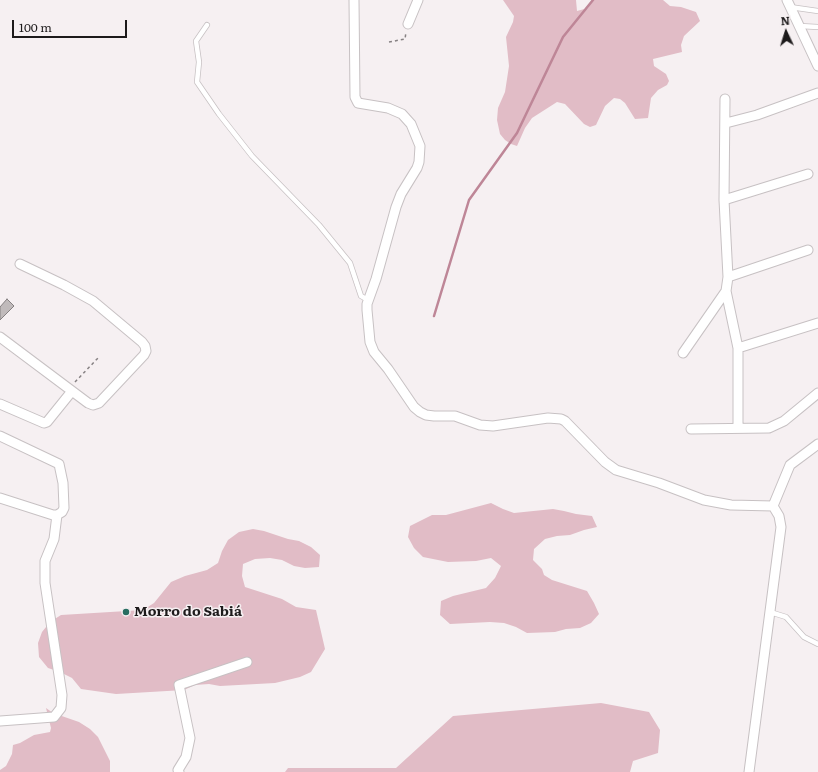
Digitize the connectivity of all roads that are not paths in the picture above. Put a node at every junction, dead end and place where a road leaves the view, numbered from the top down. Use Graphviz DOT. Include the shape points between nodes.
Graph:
graph roads {
  1 [pos="354,0"];
  2 [pos="418,0"];
  3 [pos="789,4"];
  4 [pos="818,11"];
  5 [pos="408,24"];
  6 [pos="207,25"];
  7 [pos="800,26"];
  8 [pos="818,27"];
  9 [pos="818,66"];
  10 [pos="818,93"];
  11 [pos="725,99"];
  12 [pos="726,123"];
  13 [pos="808,174"];
  14 [pos="724,200"];
  15 [pos="808,250"];
  16 [pos="20,264"];
  17 [pos="728,276"];
  18 [pos="726,291"];
  19 [pos="368,300"];
  20 [pos="818,323"];
  21 [pos="0,337"];
  22 [pos="738,348"];
  23 [pos="683,353"];
  24 [pos="71,390"];
  25 [pos="818,394"];
  26 [pos="0,404"];
  27 [pos="738,428"];
  28 [pos="691,429"];
  29 [pos="0,436"];
  30 [pos="818,444"];
  31 [pos="0,498"];
  32 [pos="773,506"];
  33 [pos="57,515"];
  34 [pos="770,612"];
  35 [pos="818,644"];
  36 [pos="247,662"];
  37 [pos="0,721"];
  38 [pos="178,772"];
  39 [pos="749,772"];
  1 -- 19 [label="street" via="355,97 358,103 388,108 402,114 411,124 420,151 417,168 396,207"];
  2 -- 5 [label="street"];
  3 -- 4 [label="lane"];
  3 -- 7 [label="street"];
  6 -- 19 [label="lane" via="196,40 199,62 197,82 252,156 319,226 350,263 361,296"];
  7 -- 8 [label="lane"];
  7 -- 9 [label="street"];
  10 -- 12 [label="street" via="757,115"];
  11 -- 12 [label="street"];
  12 -- 14 [label="street"];
  13 -- 14 [label="street"];
  14 -- 17 [label="street"];
  15 -- 17 [label="street"];
  16 -- 24 [label="street" via="93,301 145,346 144,355 99,403 88,403"];
  17 -- 18 [label="street"];
  18 -- 22 [label="street"];
  18 -- 23 [label="street"];
  19 -- 32 [label="street" via="372,349 420,412 434,416 455,416 480,425 493,426 548,418 566,420 611,467 621,472 710,502"];
  20 -- 22 [label="street"];
  21 -- 24 [label="street"];
  22 -- 27 [label="street"];
  24 -- 26 [label="street" via="44,423"];
  25 -- 27 [label="street" via="784,421 768,428"];
  27 -- 28 [label="street"];
  29 -- 33 [label="street" via="59,464 64,508"];
  30 -- 32 [label="street" via="790,465"];
  31 -- 33 [label="street"];
  32 -- 34 [label="street" via="779,516 781,527"];
  33 -- 37 [label="street" via="54,539 46,561 45,583 62,694 61,708 54,717"];
  34 -- 35 [label="lane" via="786,617 804,637"];
  34 -- 39 [label="street"];
  36 -- 38 [label="street" via="179,685 190,738 186,757"];
}
